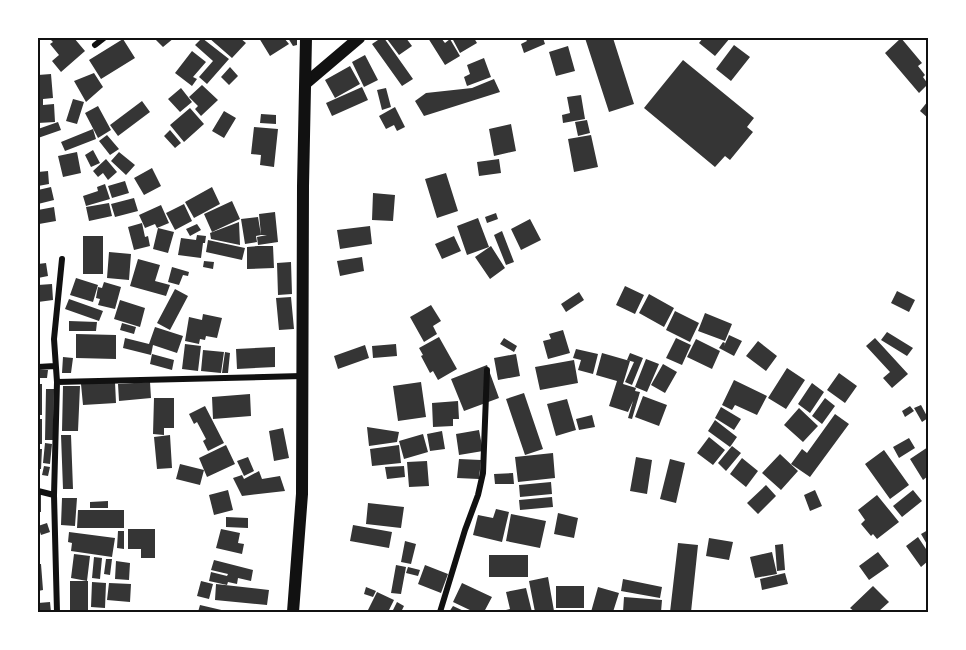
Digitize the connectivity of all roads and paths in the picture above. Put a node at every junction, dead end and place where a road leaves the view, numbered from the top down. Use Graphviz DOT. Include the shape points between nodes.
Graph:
graph roads {
  1 [pos="104,38"];
  2 [pos="306,38"];
  3 [pos="359,38"];
  4 [pos="95,45"];
  5 [pos="306,83"];
  6 [pos="62,259"];
  7 [pos="55,366"];
  8 [pos="38,367"];
  9 [pos="487,370"];
  10 [pos="303,376"];
  11 [pos="57,382"];
  12 [pos="38,491"];
  13 [pos="54,495"];
  14 [pos="57,612"];
  15 [pos="293,612"];
  16 [pos="440,612"];
  1 -- 4 [label="street"];
  2 -- 5 [label="main road"];
  3 -- 5 [label="main road"];
  5 -- 10 [label="main road"];
  6 -- 7 [label="street"];
  7 -- 8 [label="street"];
  7 -- 11 [label="street"];
  9 -- 16 [label="street" via="483,473"];
  10 -- 11 [label="street"];
  10 -- 15 [label="main road" via="302,494"];
  11 -- 13 [label="street"];
  12 -- 13 [label="street"];
  13 -- 14 [label="street"];
}
